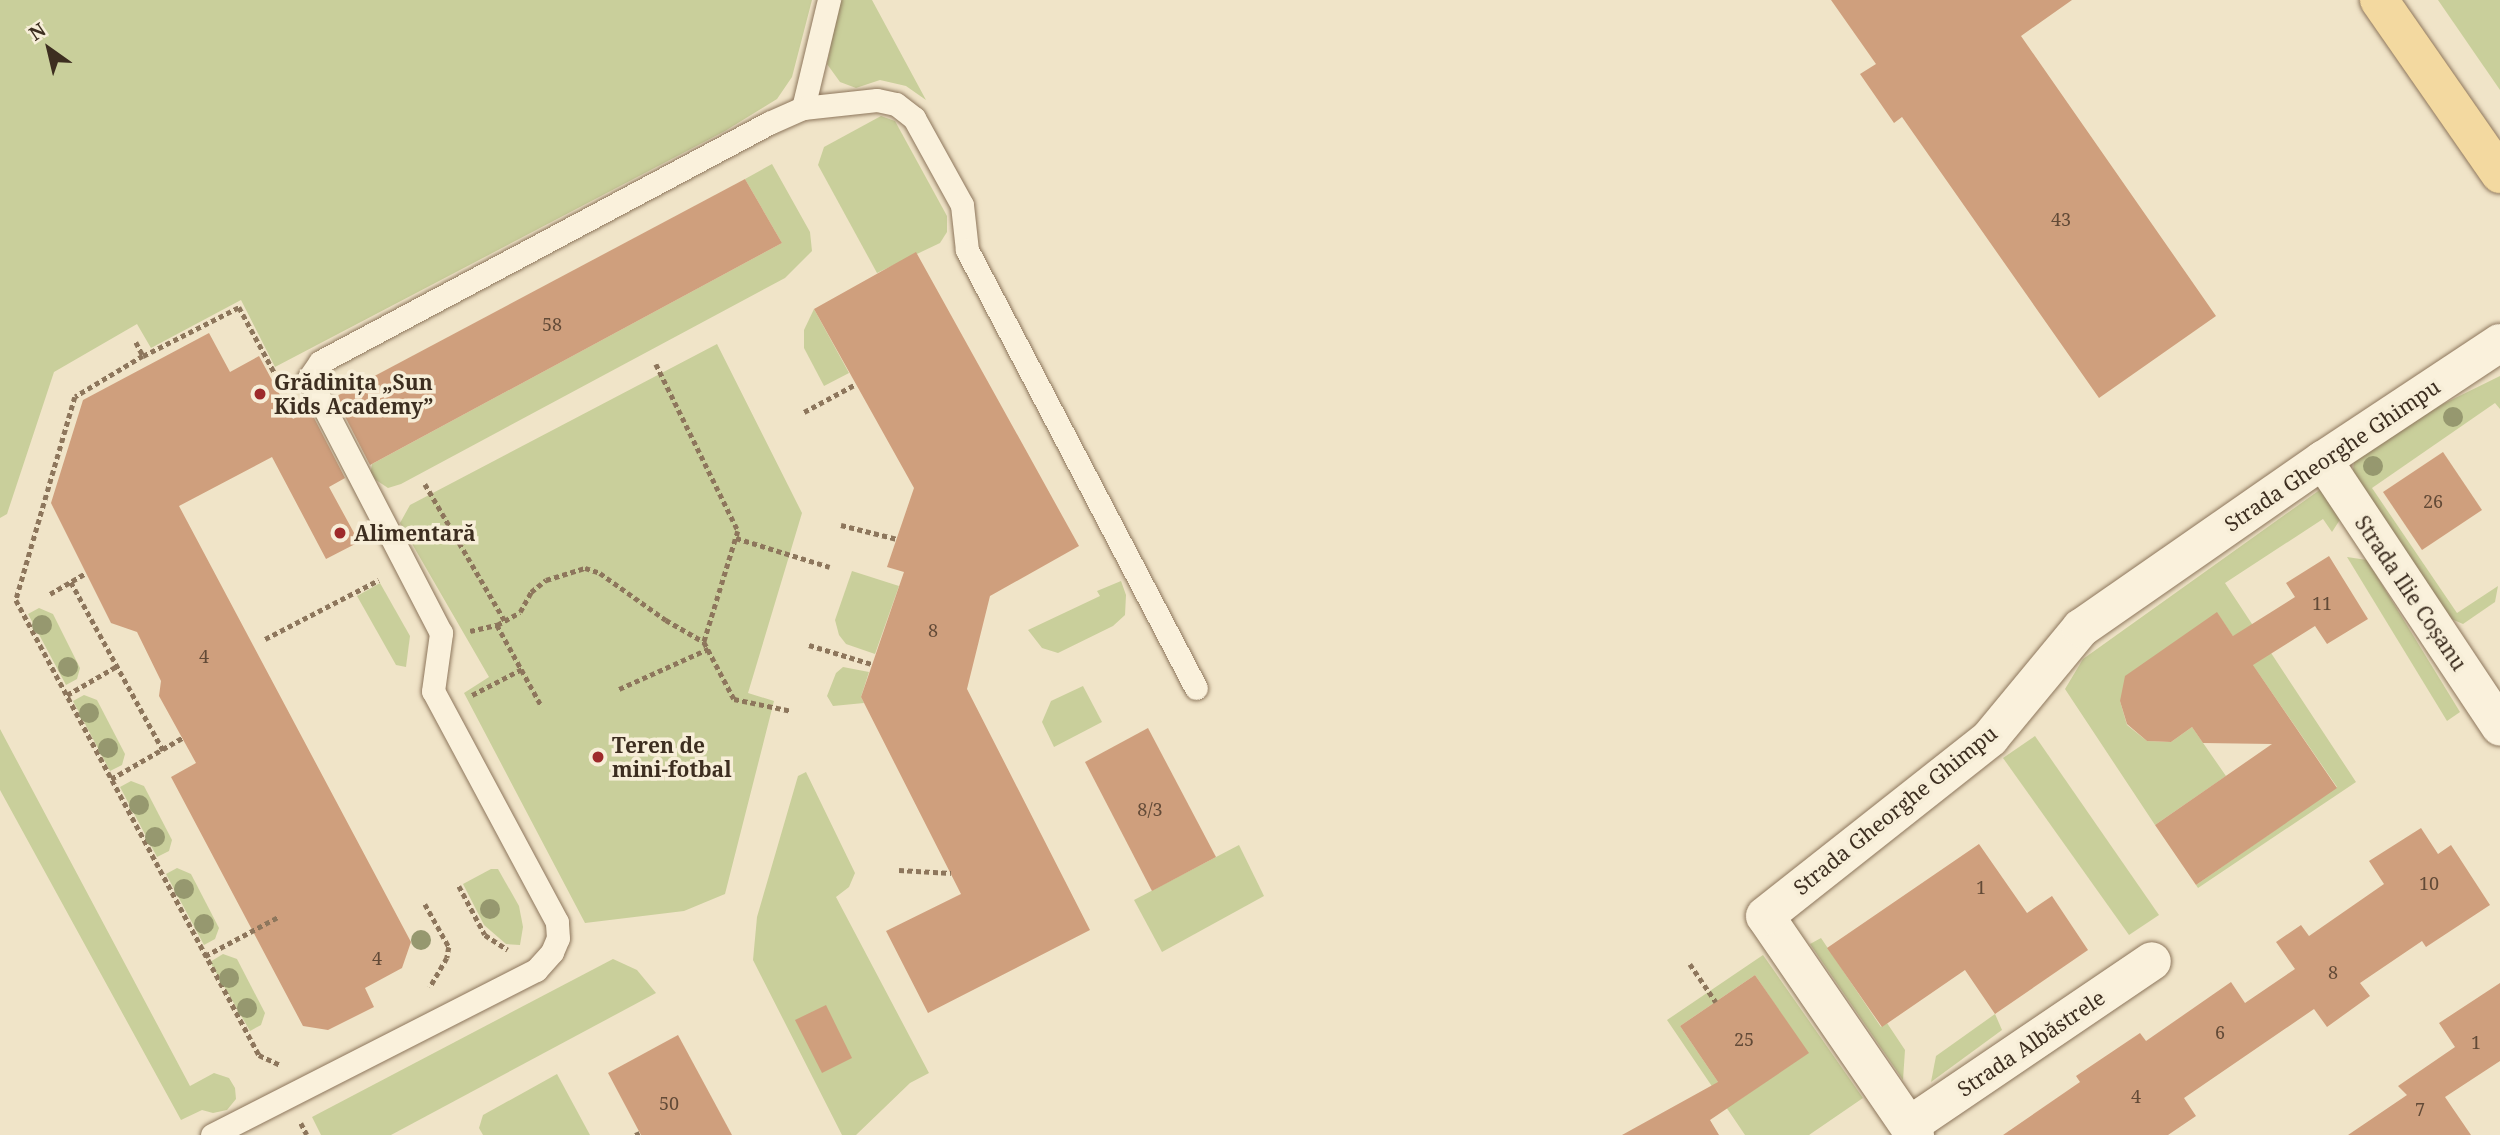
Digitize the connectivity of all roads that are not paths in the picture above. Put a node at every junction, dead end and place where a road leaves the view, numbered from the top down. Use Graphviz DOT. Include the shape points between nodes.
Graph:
graph roads {
  1 [pos="829,0"];
  2 [pos="2379,0"];
  3 [pos="803,108"];
  4 [pos="2500,174"];
  5 [pos="2500,343"];
  6 [pos="2323,460"];
  7 [pos="1196,688"];
  8 [pos="2500,726"];
  9 [pos="2152,961"];
  10 [pos="1913,1130"];
  11 [pos="212,1135"];
  1 -- 3 [label="lane"];
  2 -- 4 [label="main road"];
  3 -- 7 [label="lane" via="877,100 896,104 914,118 962,205 967,250"];
  3 -- 11 [label="lane" via="320,362 309,378 441,633 433,691 557,922 558,938 536,970"];
  5 -- 6 [label="street, Strada Gheorghe Ghimpu"];
  6 -- 8 [label="street, Strada Ilie Coșanu"];
  6 -- 10 [label="street, Strada Gheorghe Ghimpu" via="2081,628 1990,738 1765,916"];
  9 -- 10 [label="street, Strada Albăstrele"];
}
